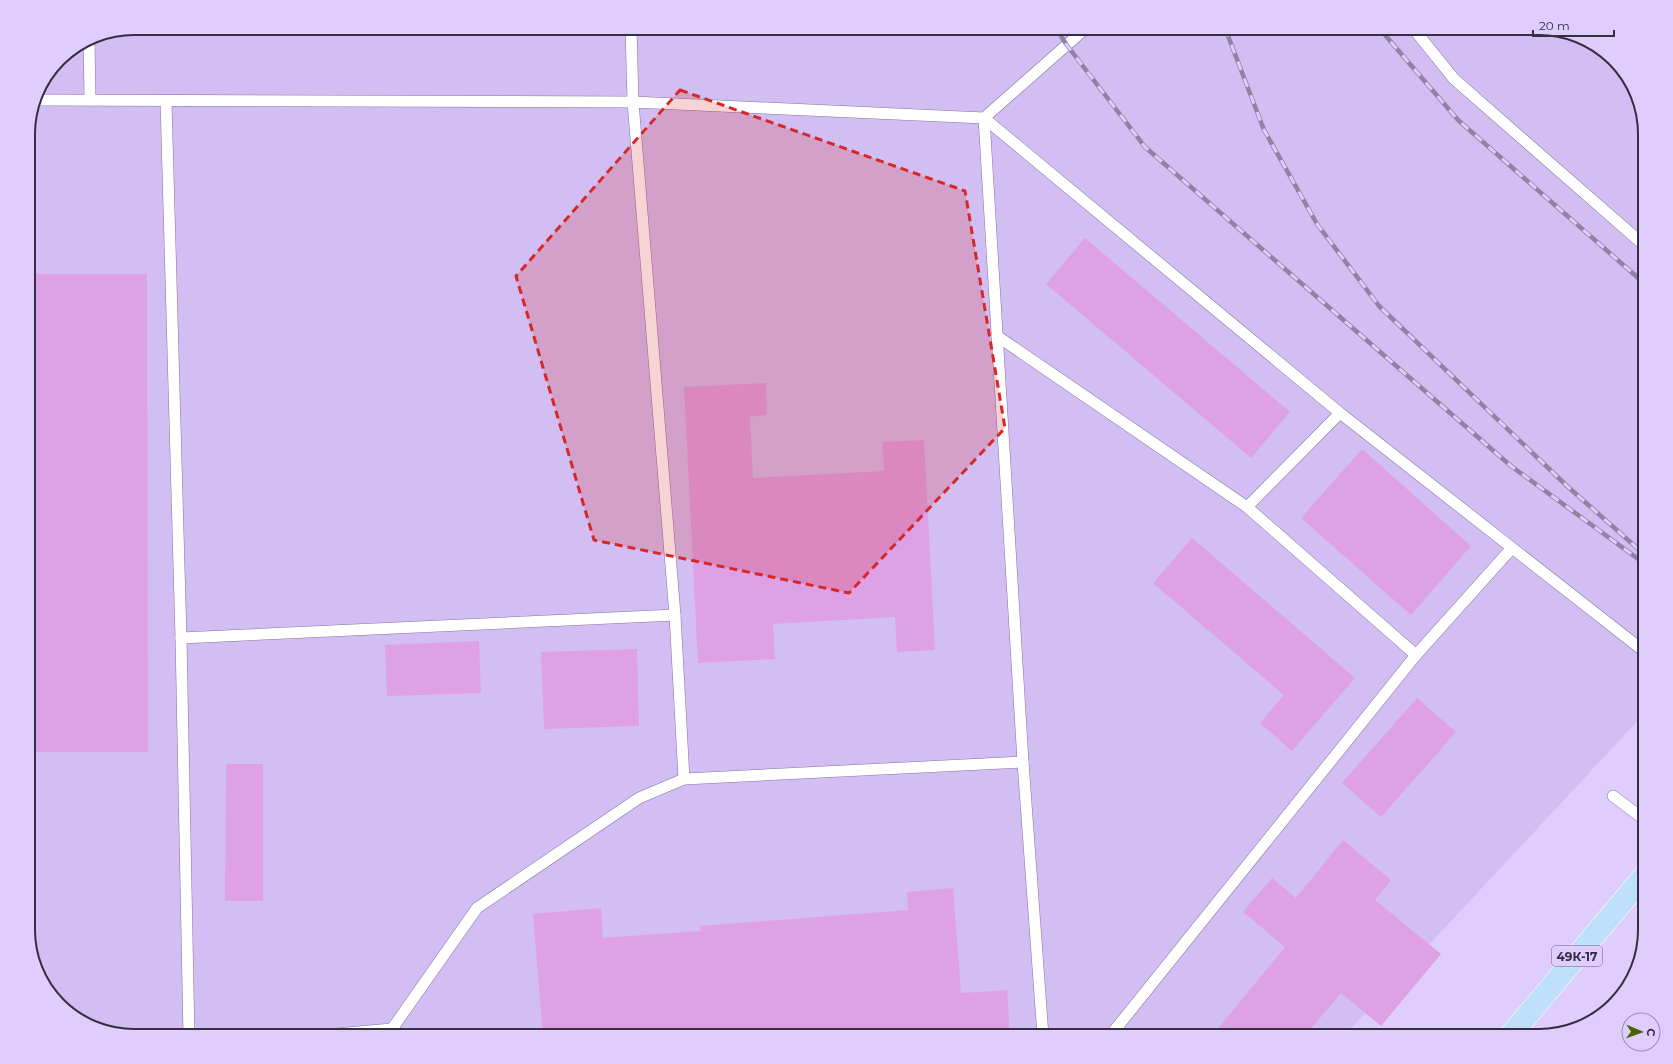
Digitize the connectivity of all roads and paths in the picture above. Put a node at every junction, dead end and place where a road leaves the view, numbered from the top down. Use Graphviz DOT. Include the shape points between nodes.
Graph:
graph roads {
  1 [pos="631,35"];
  2 [pos="1078,35"];
  3 [pos="1419,35"];
  4 [pos="89,46"];
  5 [pos="90,99"];
  6 [pos="41,100"];
  7 [pos="166,102"];
  8 [pos="633,102"];
  9 [pos="984,118"];
  10 [pos="1638,240"];
  11 [pos="997,336"];
  12 [pos="1340,413"];
  13 [pos="1247,507"];
  14 [pos="1511,549"];
  15 [pos="675,615"];
  16 [pos="181,638"];
  17 [pos="1638,647"];
  18 [pos="1416,655"];
  19 [pos="1023,762"];
  20 [pos="684,779"];
  21 [pos="1613,796"];
  22 [pos="1638,815"];
  23 [pos="1638,883"];
  24 [pos="189,1029"];
  25 [pos="392,1029"];
  26 [pos="1042,1029"];
  27 [pos="1116,1029"];
  28 [pos="1516,1029"];
  1 -- 8 [label="lane"];
  2 -- 9 [label="lane"];
  3 -- 10 [label="lane" via="1454,79"];
  4 -- 5 [label="lane"];
  5 -- 6 [label="lane"];
  5 -- 7 [label="lane"];
  7 -- 8 [label="lane"];
  7 -- 16 [label="lane"];
  8 -- 9 [label="lane"];
  8 -- 15 [label="lane"];
  9 -- 11 [label="lane"];
  9 -- 12 [label="lane"];
  11 -- 13 [label="lane"];
  11 -- 19 [label="lane"];
  12 -- 13 [label="lane"];
  12 -- 14 [label="lane"];
  13 -- 18 [label="lane"];
  14 -- 17 [label="lane"];
  14 -- 18 [label="lane"];
  15 -- 16 [label="lane"];
  15 -- 20 [label="lane"];
  16 -- 24 [label="lane"];
  18 -- 27 [label="lane"];
  19 -- 20 [label="lane"];
  19 -- 26 [label="lane"];
  20 -- 25 [label="lane" via="639,798 477,908"];
  21 -- 22 [label="lane"];
  23 -- 28 [label="main road, 49К-17"];
}
